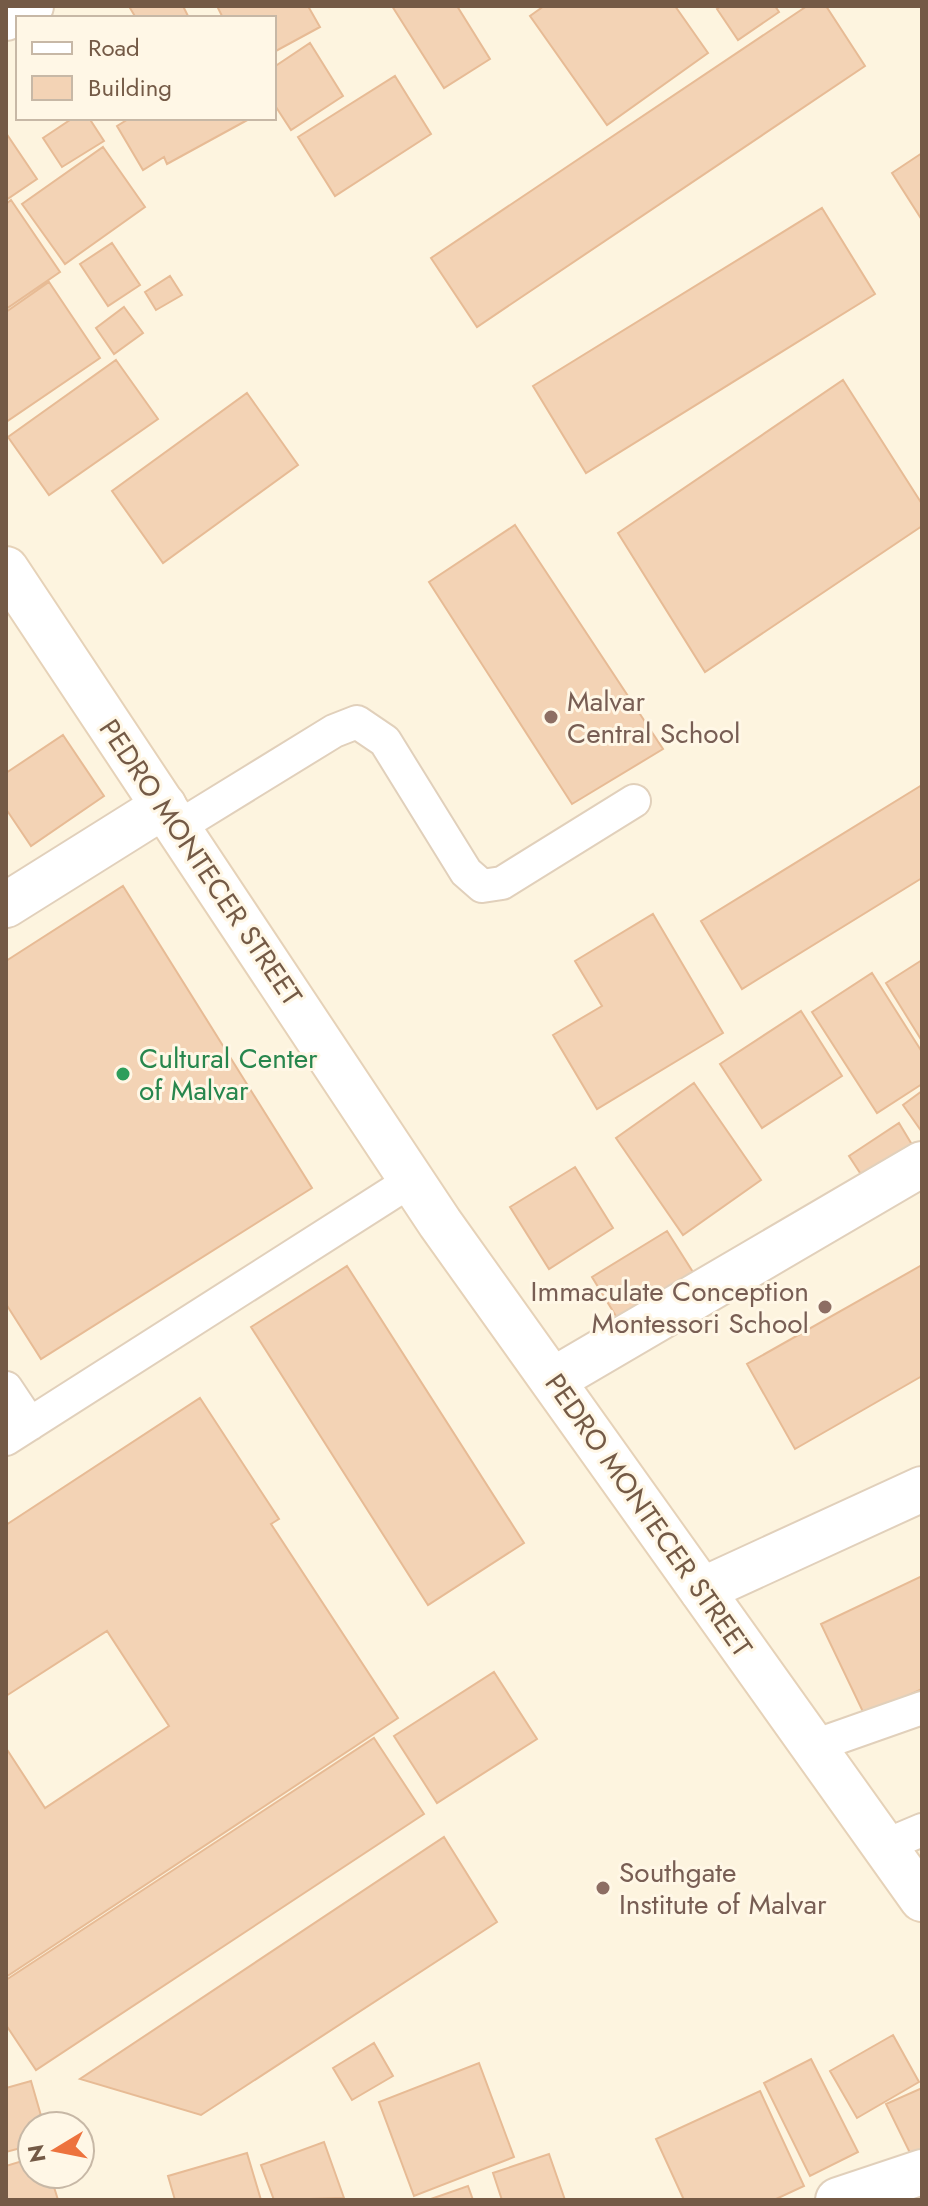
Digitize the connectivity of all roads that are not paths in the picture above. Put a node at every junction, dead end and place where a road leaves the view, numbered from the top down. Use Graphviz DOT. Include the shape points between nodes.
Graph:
graph roads {
  1 [pos="31,6"];
  2 [pos="6,18"];
  3 [pos="6,569"];
  4 [pos="634,801"];
  5 [pos="171,816"];
  6 [pos="6,905"];
  7 [pos="922,1164"];
  8 [pos="412,1180"];
  9 [pos="553,1380"];
  10 [pos="6,1388"];
  11 [pos="18,1432"];
  12 [pos="922,1489"];
  13 [pos="702,1590"];
  14 [pos="922,1708"];
  15 [pos="814,1746"];
  16 [pos="903,1838"];
  17 [pos="922,1899"];
  18 [pos="922,2172"];
  19 [pos="838,2200"];
  1 -- 2 [label="main road"];
  3 -- 5 [label="main road, PEDRO MONTECER STREET"];
  4 -- 5 [label="lane" via="502,883 482,886 466,872 385,741 357,722"];
  5 -- 6 [label="main road"];
  5 -- 8 [label="main road, PEDRO MONTECER STREET"];
  7 -- 9 [label="main road"];
  8 -- 9 [label="main road, PEDRO MONTECER STREET"];
  8 -- 11 [label="lane"];
  9 -- 13 [label="main road, PEDRO MONTECER STREET"];
  10 -- 11 [label="lane"];
  12 -- 13 [label="main road"];
  13 -- 15 [label="main road, PEDRO MONTECER STREET"];
  14 -- 15 [label="lane"];
  15 -- 16 [label="main road, PEDRO MONTECER STREET"];
  16 -- 17 [label="main road, PEDRO MONTECER STREET"];
  18 -- 19 [label="main road"];
}
